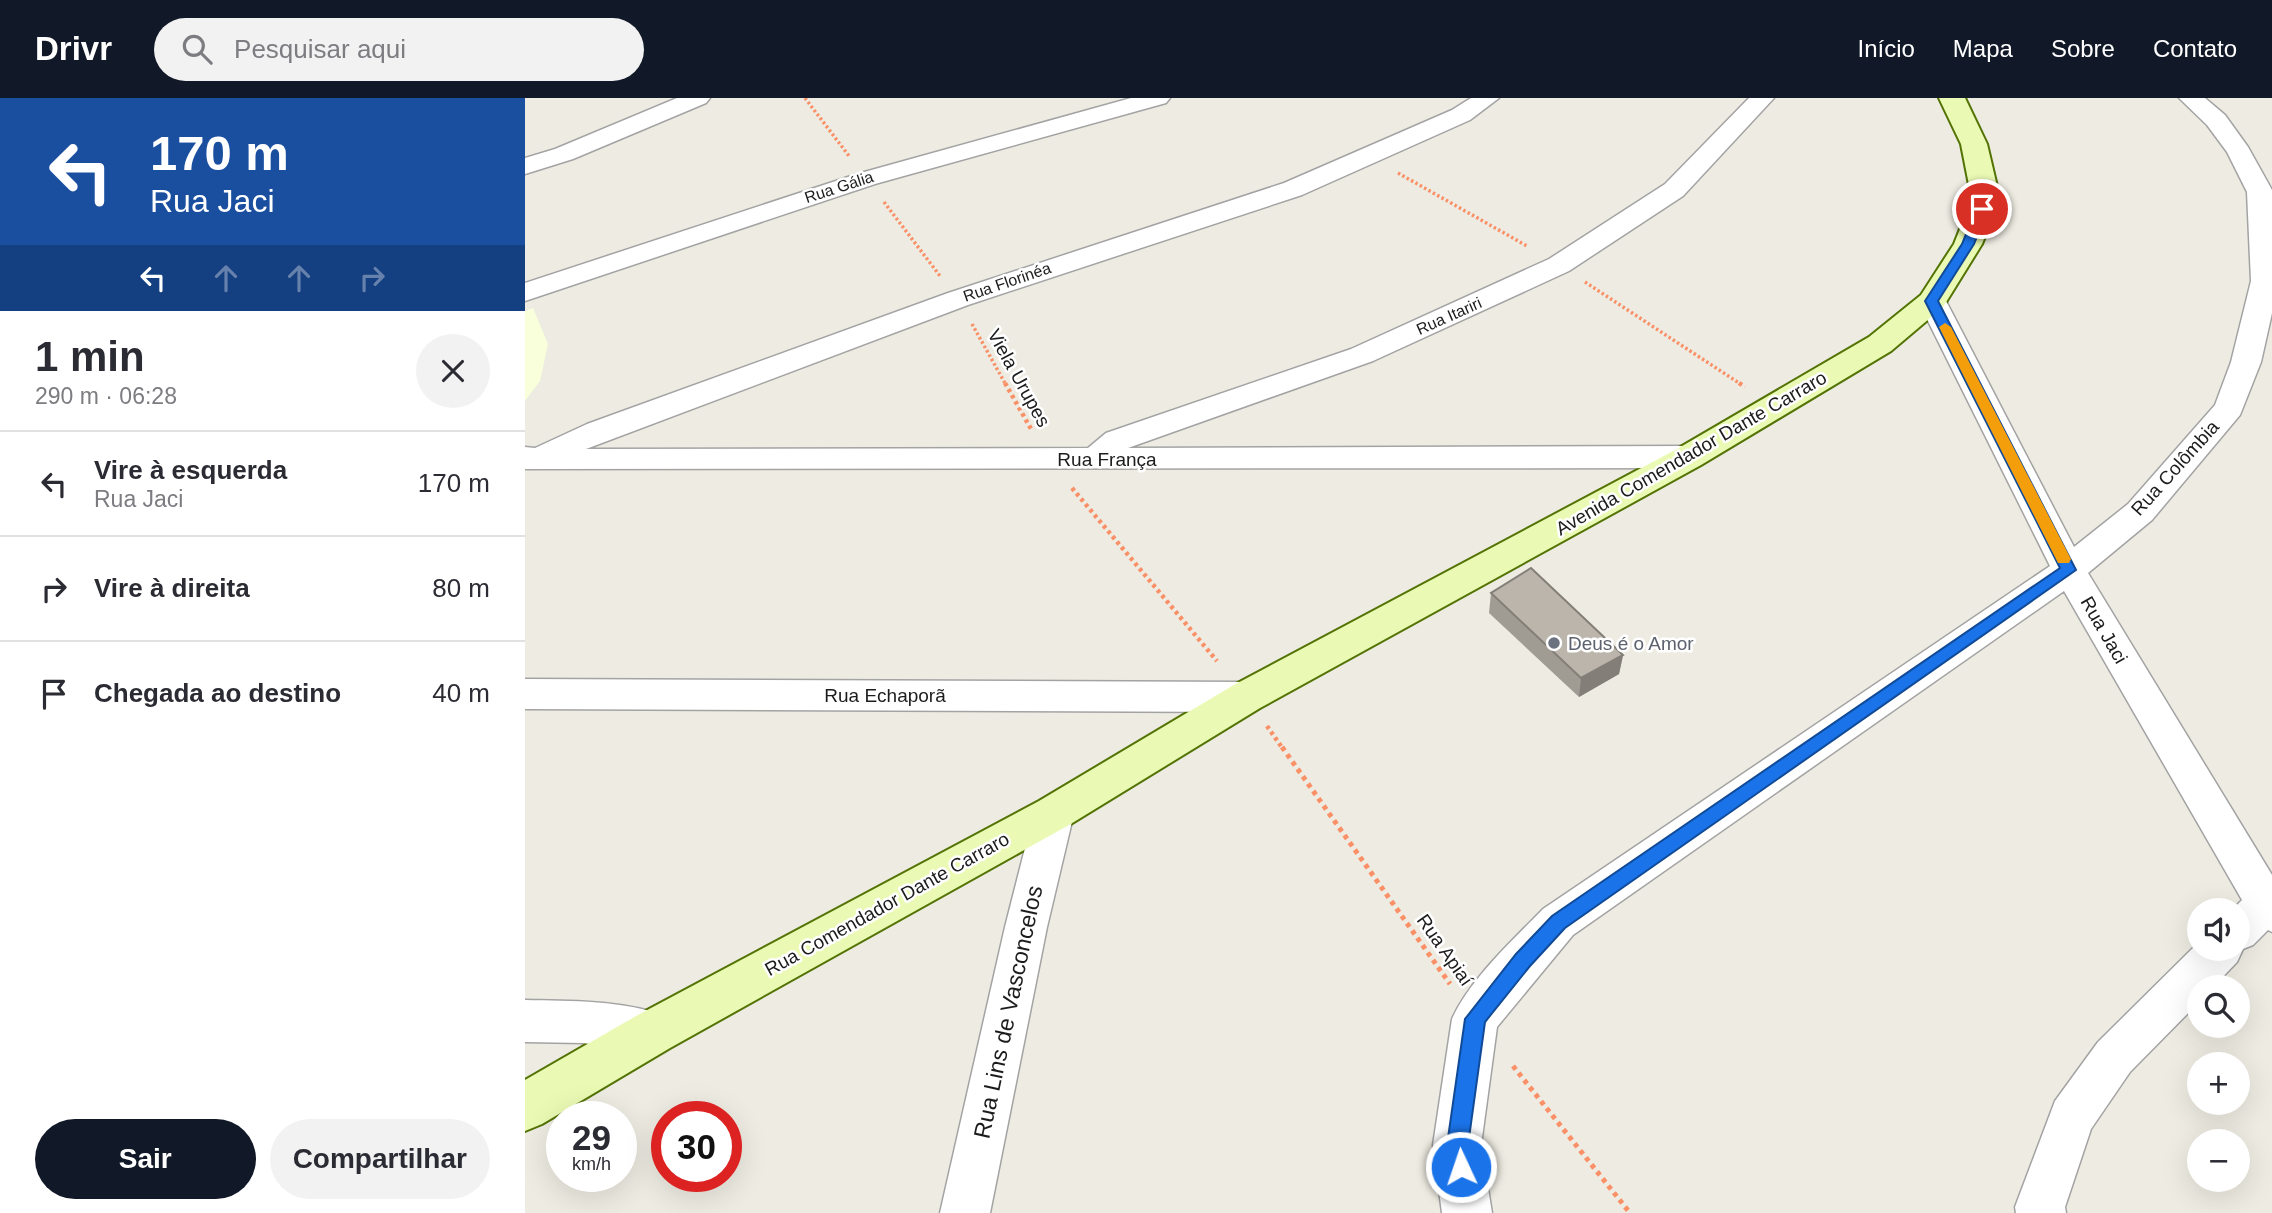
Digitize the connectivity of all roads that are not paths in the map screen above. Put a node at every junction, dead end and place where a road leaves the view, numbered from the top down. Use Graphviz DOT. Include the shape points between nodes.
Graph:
graph roads {
  1 [pos="698,98"];
  2 [pos="1158,98"];
  3 [pos="1487,98"];
  4 [pos="1762,98"];
  5 [pos="1952,98"];
  6 [pos="2191,98"];
  7 [pos="525,166"];
  8 [pos="525,292"];
  9 [pos="1932,301"];
  10 [pos="1689,457"];
  11 [pos="1094,459"];
  12 [pos="529,460"];
  13 [pos="2069,570"];
  14 [pos="525,694"];
  15 [pos="1246,696"];
  16 [pos="1054,813"];
  17 [pos="2262,912"];
  18 [pos="2209,961"];
  19 [pos="525,1021"];
  20 [pos="653,1032"];
  21 [pos="525,1107"];
  22 [pos="965,1213"];
  23 [pos="1467,1213"];
  24 [pos="2041,1213"];
  1 -- 7 [label="street"];
  2 -- 8 [label="street, Rua Gália" via="866,179"];
  3 -- 12 [label="street, Rua Florinéa" via="1461,116 1293,189 958,299"];
  4 -- 11 [label="street, Rua Itariri" via="1674,190 1559,265 1361,355 1117,440"];
  5 -- 9 [label="street, Avenida Comendador Dante Carraro" via="1975,144 1985,195 1968,244"];
  6 -- 13 [label="street, Rua Colômbia" via="2216,120 2260,192 2265,281 2246,362 2229,408 2140,512"];
  9 -- 10 [label="street, Avenida Comendador Dante Carraro" via="1880,344"];
  9 -- 13 [label="street, Rua Jaci"];
  10 -- 11 [label="street, Rua França"];
  10 -- 15 [label="street, Avenida Comendador Dante Carraro"];
  11 -- 12 [label="street, Rua França"];
  13 -- 17 [label="street, Rua Jaci"];
  13 -- 23 [label="street, Rua Colômbia" via="1558,922 1475,1019 1457,1145"];
  14 -- 15 [label="street, Rua Echaporã"];
  15 -- 16 [label="street, Rua Comendador Dante Carraro"];
  16 -- 20 [label="street, Rua Comendador Dante Carraro"];
  16 -- 22 [label="street, Rua Lins de Vasconcelos"];
  18 -- 24 [label="street" via="2114,1058 2072,1117"];
  19 -- 20 [label="street" via="583,1022"];
  20 -- 21 [label="street, Rua Comendador Dante Carraro"];
}
